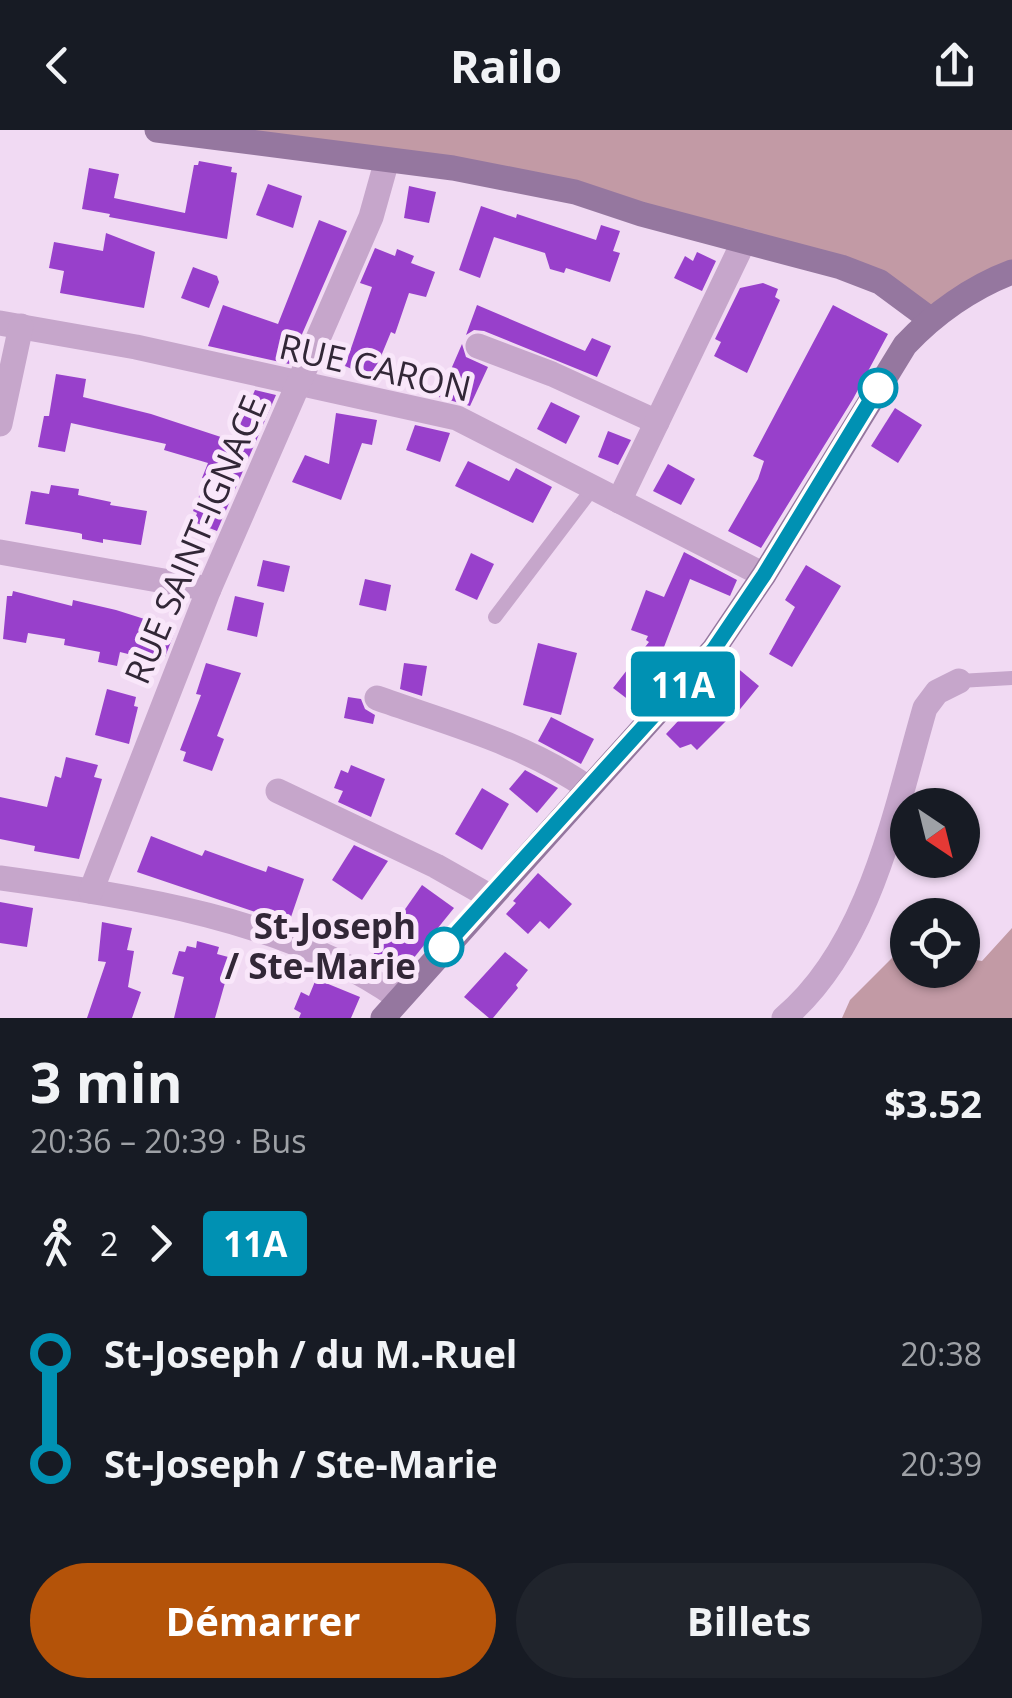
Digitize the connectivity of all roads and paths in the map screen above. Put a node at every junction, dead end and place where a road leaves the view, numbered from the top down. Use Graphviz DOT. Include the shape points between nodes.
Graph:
graph roads {
  1 [pos="157,130"];
  2 [pos="387,160"];
  3 [pos="744,241"];
  4 [pos="1012,272"];
  5 [pos="930,319"];
  6 [pos="10,325"];
  7 [pos="478,346"];
  8 [pos="300,385"];
  9 [pos="657,422"];
  10 [pos="0,424"];
  11 [pos="593,488"];
  12 [pos="619,501"];
  13 [pos="0,552"];
  14 [pos="764,575"];
  15 [pos="209,590"];
  16 [pos="495,617"];
  17 [pos="1012,678"];
  18 [pos="959,680"];
  19 [pos="378,698"];
  20 [pos="588,788"];
  21 [pos="278,791"];
  22 [pos="0,878"];
  23 [pos="92,890"];
  24 [pos="489,896"];
  25 [pos="391,1008"];
  26 [pos="784,1018"];
  1 -- 2 [label="street"];
  2 -- 3 [label="street" via="574,192"];
  2 -- 8 [label="street, RUE SAINT-IGNACE" via="371,217"];
  3 -- 5 [label="street" via="880,282"];
  3 -- 9 [label="street"];
  4 -- 5 [label="street"];
  5 -- 14 [label="street" via="905,345"];
  6 -- 8 [label="street, RUE CARON"];
  6 -- 10 [label="street"];
  7 -- 9 [label="street"];
  8 -- 11 [label="street, RUE CARON" via="457,418"];
  8 -- 15 [label="street, RUE SAINT-IGNACE"];
  9 -- 12 [label="street"];
  11 -- 12 [label="street, RUE CARON"];
  11 -- 16 [label="lane"];
  12 -- 14 [label="street, RUE CARON"];
  13 -- 15 [label="street"];
  14 -- 20 [label="street" via="714,649"];
  15 -- 23 [label="street, RUE SAINT-IGNACE"];
  17 -- 18 [label="lane"];
  18 -- 26 [label="street" via="925,708 886,839 838,959"];
  19 -- 20 [label="street" via="498,739"];
  20 -- 24 [label="street"];
  21 -- 24 [label="street"];
  22 -- 23 [label="street"];
  23 -- 25 [label="street" via="235,922 333,960 369,977"];
  24 -- 25 [label="street"];
}
